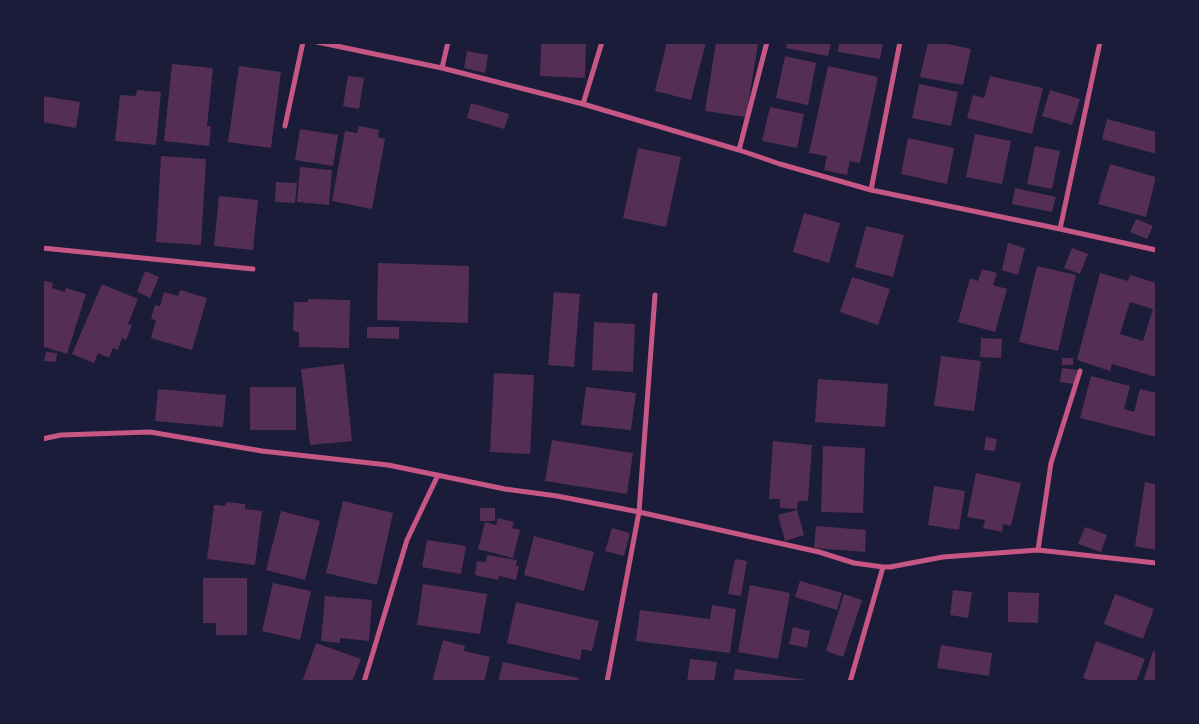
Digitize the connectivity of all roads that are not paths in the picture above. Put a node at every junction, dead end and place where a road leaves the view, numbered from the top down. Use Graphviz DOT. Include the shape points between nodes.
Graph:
graph roads {
  1 [pos="303,42"];
  2 [pos="317,42"];
  3 [pos="448,42"];
  4 [pos="602,42"];
  5 [pos="767,42"];
  6 [pos="900,42"];
  7 [pos="1100,42"];
  8 [pos="442,68"];
  9 [pos="583,104"];
  10 [pos="285,126"];
  11 [pos="739,150"];
  12 [pos="871,190"];
  13 [pos="1060,228"];
  14 [pos="42,248"];
  15 [pos="1156,250"];
  16 [pos="254,269"];
  17 [pos="655,295"];
  18 [pos="1080,371"];
  19 [pos="42,439"];
  20 [pos="438,475"];
  21 [pos="638,512"];
  22 [pos="1038,550"];
  23 [pos="1156,563"];
  24 [pos="883,567"];
  25 [pos="364,682"];
  26 [pos="608,682"];
  27 [pos="850,682"];
  1 -- 10 [label="street"];
  2 -- 8 [label="street"];
  3 -- 8 [label="street"];
  4 -- 9 [label="street"];
  5 -- 11 [label="street"];
  6 -- 12 [label="street"];
  7 -- 13 [label="street"];
  8 -- 9 [label="street"];
  9 -- 11 [label="street"];
  11 -- 12 [label="street"];
  12 -- 13 [label="street"];
  13 -- 15 [label="street"];
  14 -- 16 [label="street"];
  17 -- 21 [label="street"];
  18 -- 22 [label="street" via="1051,463"];
  19 -- 20 [label="street" via="61,435 150,432 262,451 388,465"];
  20 -- 21 [label="street"];
  20 -- 25 [label="street" via="407,540"];
  21 -- 24 [label="street"];
  21 -- 26 [label="street"];
  22 -- 23 [label="street"];
  22 -- 24 [label="street" via="942,557"];
  24 -- 27 [label="street"];
}
